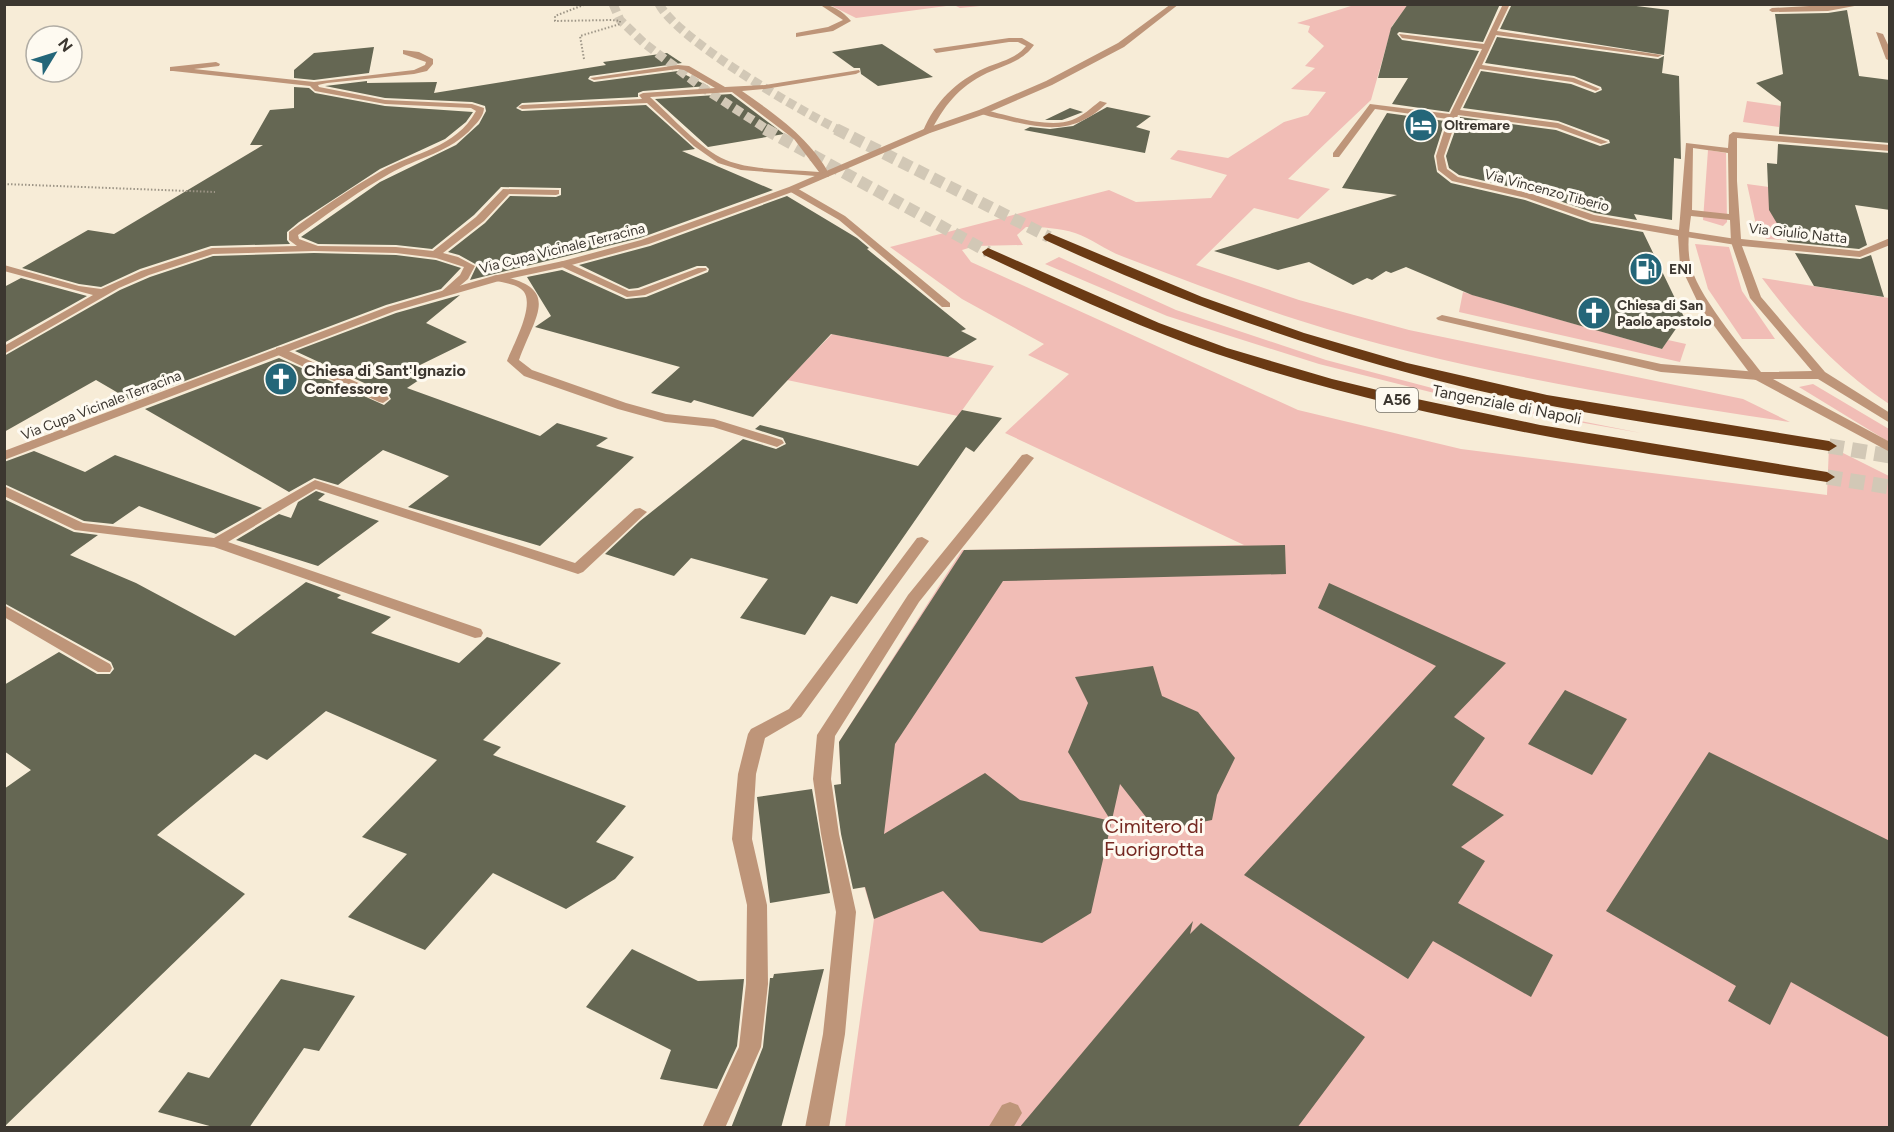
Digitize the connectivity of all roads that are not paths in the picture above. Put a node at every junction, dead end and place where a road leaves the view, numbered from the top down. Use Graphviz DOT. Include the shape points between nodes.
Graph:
graph roads {
  1 [pos="822,4"];
  2 [pos="1176,4"];
  3 [pos="1507,4"];
  4 [pos="1862,4"];
  5 [pos="1772,10"];
  6 [pos="1494,33"];
  7 [pos="799,34"];
  8 [pos="1879,34"];
  9 [pos="1402,36"];
  10 [pos="1486,47"];
  11 [pos="936,51"];
  12 [pos="406,52"];
  13 [pos="1658,55"];
  14 [pos="1890,59"];
  15 [pos="216,64"];
  16 [pos="1476,66"];
  17 [pos="856,72"];
  18 [pos="594,78"];
  19 [pos="314,84"];
  20 [pos="734,89"];
  21 [pos="1596,89"];
  22 [pos="724,90"];
  23 [pos="647,101"];
  24 [pos="1103,103"];
  25 [pos="522,107"];
  26 [pos="982,112"];
  27 [pos="1454,115"];
  28 [pos="927,131"];
  29 [pos="1604,142"];
  30 [pos="1890,148"];
  31 [pos="1733,151"];
  32 [pos="1336,155"];
  33 [pos="825,175"];
  34 [pos="792,189"];
  35 [pos="556,192"];
  36 [pos="1687,212"];
  37 [pos="1734,218"];
  38 [pos="1684,234"];
  39 [pos="1049,237"];
  40 [pos="1890,241"];
  41 [pos="1736,242"];
  42 [pos="318,249"];
  43 [pos="988,252"];
  44 [pos="434,255"];
  45 [pos="564,264"];
  46 [pos="4,268"];
  47 [pos="702,270"];
  48 [pos="497,278"];
  49 [pos="104,293"];
  50 [pos="445,293"];
  51 [pos="946,305"];
  52 [pos="1442,318"];
  53 [pos="4,351"];
  54 [pos="280,351"];
  55 [pos="1821,375"];
  56 [pos="1758,376"];
  57 [pos="383,399"];
  58 [pos="1890,419"];
  59 [pos="777,443"];
  60 [pos="1829,446"];
  61 [pos="1890,448"];
  62 [pos="4,456"];
  63 [pos="1027,458"];
  64 [pos="1827,477"];
  65 [pos="4,490"];
  66 [pos="640,512"];
  67 [pos="922,541"];
  68 [pos="216,543"];
  69 [pos="4,610"];
  70 [pos="475,633"];
  71 [pos="104,668"];
  72 [pos="713,1128"];
  73 [pos="817,1128"];
  1 -- 7 [label="street" via="847,21 830,29"];
  2 -- 26 [label="street, Via Cupa Vicinale Terracina" via="1121,45"];
  3 -- 6 [label="street, Via Vincenzo Tiberio"];
  4 -- 5 [label="street"];
  6 -- 10 [label="street, Via Vincenzo Tiberio"];
  6 -- 13 [label="street"];
  8 -- 14 [label="street"];
  9 -- 10 [label="street"];
  10 -- 16 [label="street, Via Vincenzo Tiberio"];
  11 -- 28 [label="street" via="1009,40 1030,45 1013,61 980,73 952,92 932,116"];
  12 -- 19 [label="street" via="425,58 429,65 414,72"];
  15 -- 19 [label="street" via="173,69"];
  16 -- 21 [label="street" via="1574,80"];
  16 -- 27 [label="street, Via Vincenzo Tiberio"];
  17 -- 20 [label="street"];
  18 -- 22 [label="street" via="678,67"];
  19 -- 42 [label="street" via="315,88 384,102 472,106 481,110 451,144 435,154 389,170 293,234 294,240 304,246"];
  20 -- 22 [label="street"];
  20 -- 33 [label="street" via="796,137 817,158"];
  22 -- 23 [label="street" via="643,95"];
  23 -- 25 [label="street"];
  23 -- 33 [label="street" via="721,161 741,168"];
  24 -- 26 [label="street" via="1069,124"];
  26 -- 28 [label="street, Via Cupa Vicinale Terracina"];
  27 -- 29 [label="street" via="1558,126"];
  27 -- 32 [label="street" via="1373,106"];
  27 -- 38 [label="street, Via Vincenzo Tiberio" via="1440,156 1443,170 1455,179 1529,196 1592,218"];
  28 -- 33 [label="street, Via Cupa Vicinale Terracina"];
  30 -- 31 [label="street" via="1733,135"];
  31 -- 36 [label="street" via="1689,144"];
  31 -- 37 [label="street"];
  33 -- 34 [label="street, Via Cupa Vicinale Terracina"];
  34 -- 45 [label="street, Via Cupa Vicinale Terracina" via="645,242"];
  34 -- 51 [label="street" via="842,219"];
  35 -- 44 [label="street" via="506,190 480,219"];
  36 -- 37 [label="street"];
  36 -- 38 [label="street"];
  37 -- 41 [label="street"];
  38 -- 41 [label="street, Via Vincenzo Tiberio"];
  38 -- 56 [label="street" via="1685,265 1706,307"];
  39 -- 60 [label="highway, Tangenziale di Napoli / A56" via="1125,273 1344,351 1456,380 1592,407"];
  40 -- 41 [label="street, Via Giulio Natta" via="1860,254"];
  41 -- 55 [label="street" via="1756,298"];
  42 -- 44 [label="street"];
  42 -- 49 [label="street" via="212,251 145,273"];
  43 -- 64 [label="highway, Tangenziale di Napoli / A56" via="1158,328 1256,362 1374,396 1597,441"];
  44 -- 50 [label="street" via="470,266 464,277"];
  45 -- 47 [label="street" via="627,294 641,293"];
  45 -- 48 [label="street, Via Cupa Vicinale Terracina"];
  46 -- 49 [label="street"];
  48 -- 50 [label="street, Via Cupa Vicinale Terracina"];
  48 -- 59 [label="street" via="527,286 534,300 531,321 513,361 528,373 622,406 665,418 714,423"];
  49 -- 53 [label="street"];
  50 -- 54 [label="street, Via Cupa Vicinale Terracina"];
  52 -- 56 [label="street" via="1661,368"];
  54 -- 57 [label="street"];
  54 -- 62 [label="street, Via Cupa Vicinale Terracina"];
  55 -- 56 [label="street"];
  55 -- 58 [label="street"];
  56 -- 61 [label="street"];
  63 -- 73 [label="street" via="913,599 826,735 822,779 846,912 834,1034"];
  65 -- 68 [label="street" via="80,526"];
  66 -- 68 [label="street" via="578,569 315,484"];
  67 -- 72 [label="street" via="795,713 758,734 747,774 742,839 757,905 757,984 750,1047"];
  68 -- 70 [label="street"];
  69 -- 71 [label="street"];
}
